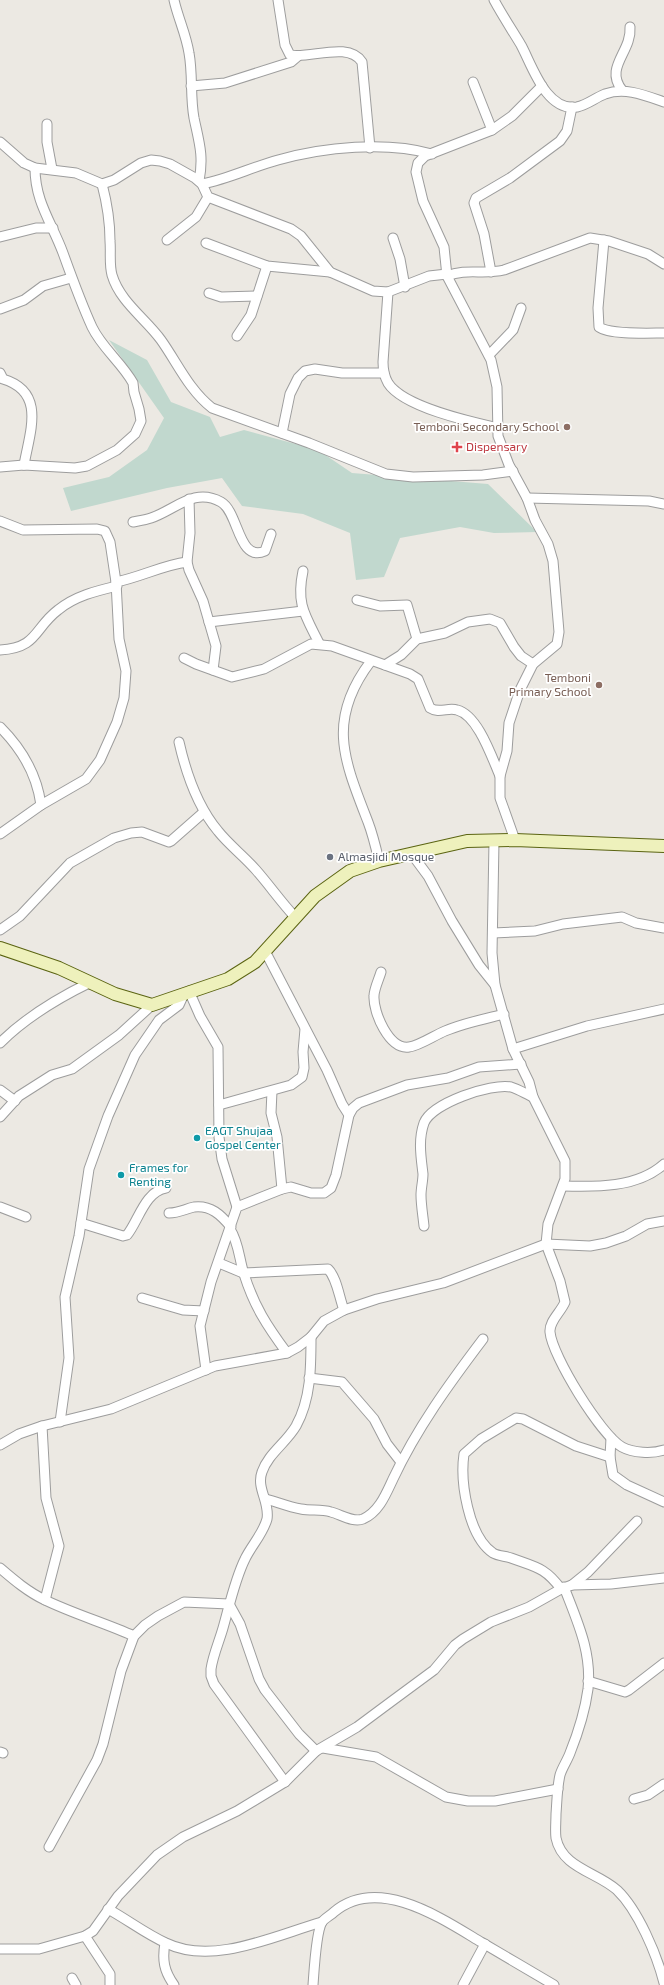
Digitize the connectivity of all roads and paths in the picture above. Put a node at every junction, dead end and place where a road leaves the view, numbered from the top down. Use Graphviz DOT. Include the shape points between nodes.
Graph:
graph roads {
  1 [pos="174,0"];
  2 [pos="278,0"];
  3 [pos="494,0"];
  4 [pos="630,27"];
  5 [pos="298,56"];
  6 [pos="473,82"];
  7 [pos="191,86"];
  8 [pos="542,86"];
  9 [pos="622,90"];
  10 [pos="664,102"];
  11 [pos="572,107"];
  12 [pos="47,124"];
  13 [pos="492,130"];
  14 [pos="0,142"];
  15 [pos="370,148"];
  16 [pos="432,154"];
  17 [pos="35,168"];
  18 [pos="52,169"];
  19 [pos="201,183"];
  20 [pos="102,184"];
  21 [pos="208,198"];
  22 [pos="53,228"];
  23 [pos="0,237"];
  24 [pos="393,238"];
  25 [pos="167,240"];
  26 [pos="604,240"];
  27 [pos="206,243"];
  28 [pos="664,264"];
  29 [pos="267,266"];
  30 [pos="330,272"];
  31 [pos="491,272"];
  32 [pos="447,275"];
  33 [pos="71,278"];
  34 [pos="405,287"];
  35 [pos="388,292"];
  36 [pos="209,293"];
  37 [pos="257,296"];
  38 [pos="522,308"];
  39 [pos="0,310"];
  40 [pos="664,333"];
  41 [pos="237,336"];
  42 [pos="489,355"];
  43 [pos="384,373"];
  44 [pos="1,377"];
  45 [pos="498,428"];
  46 [pos="282,433"];
  47 [pos="24,465"];
  48 [pos="0,467"];
  49 [pos="513,471"];
  50 [pos="527,498"];
  51 [pos="189,499"];
  52 [pos="664,504"];
  53 [pos="0,521"];
  54 [pos="132,522"];
  55 [pos="271,534"];
  56 [pos="187,562"];
  57 [pos="303,571"];
  58 [pos="117,584"];
  59 [pos="357,600"];
  60 [pos="303,611"];
  61 [pos="209,622"];
  62 [pos="417,639"];
  63 [pos="319,643"];
  64 [pos="0,650"];
  65 [pos="184,658"];
  66 [pos="371,661"];
  67 [pos="533,664"];
  68 [pos="385,665"];
  69 [pos="213,670"];
  70 [pos="0,727"];
  71 [pos="179,742"];
  72 [pos="500,776"];
  73 [pos="41,805"];
  74 [pos="204,812"];
  75 [pos="1,831"];
  76 [pos="494,840"];
  77 [pos="515,840"];
  78 [pos="664,846"];
  79 [pos="411,853"];
  80 [pos="380,861"];
  81 [pos="295,917"];
  82 [pos="664,928"];
  83 [pos="0,930"];
  84 [pos="493,933"];
  85 [pos="0,948"];
  86 [pos="265,951"];
  87 [pos="381,972"];
  88 [pos="91,982"];
  89 [pos="495,985"];
  90 [pos="187,993"];
  91 [pos="152,1005"];
  92 [pos="664,1009"];
  93 [pos="504,1014"];
  94 [pos="305,1029"];
  95 [pos="0,1042"];
  96 [pos="513,1049"];
  97 [pos="521,1064"];
  98 [pos="0,1090"];
  99 [pos="272,1091"];
  100 [pos="534,1097"];
  101 [pos="15,1101"];
  102 [pos="219,1105"];
  103 [pos="349,1115"];
  104 [pos="0,1117"];
  105 [pos="664,1164"];
  106 [pos="562,1186"];
  107 [pos="166,1188"];
  108 [pos="282,1189"];
  109 [pos="0,1207"];
  110 [pos="236,1207"];
  111 [pos="169,1213"];
  112 [pos="26,1217"];
  113 [pos="664,1222"];
  114 [pos="81,1223"];
  115 [pos="424,1226"];
  116 [pos="230,1228"];
  117 [pos="546,1244"];
  118 [pos="219,1264"];
  119 [pos="243,1273"];
  120 [pos="142,1298"];
  121 [pos="344,1310"];
  122 [pos="204,1311"];
  123 [pos="311,1337"];
  124 [pos="483,1339"];
  125 [pos="287,1353"];
  126 [pos="206,1370"];
  127 [pos="309,1378"];
  128 [pos="60,1422"];
  129 [pos="42,1426"];
  130 [pos="611,1438"];
  131 [pos="0,1445"];
  132 [pos="664,1450"];
  133 [pos="610,1457"];
  134 [pos="401,1462"];
  135 [pos="266,1499"];
  136 [pos="664,1502"];
  137 [pos="637,1521"];
  138 [pos="0,1568"];
  139 [pos="664,1578"];
  140 [pos="566,1587"];
  141 [pos="45,1600"];
  142 [pos="228,1604"];
  143 [pos="134,1636"];
  144 [pos="664,1664"];
  145 [pos="588,1681"];
  146 [pos="319,1750"];
  147 [pos="285,1782"];
  148 [pos="664,1784"];
  149 [pos="558,1789"];
  150 [pos="634,1799"];
  151 [pos="49,1848"];
  152 [pos="108,1909"];
  153 [pos="322,1922"];
  154 [pos="85,1936"];
  155 [pos="166,1943"];
  156 [pos="485,1944"];
  157 [pos="0,1949"];
  158 [pos="664,1983"];
  159 [pos="110,1985"];
  160 [pos="174,1985"];
  161 [pos="313,1985"];
  162 [pos="463,1985"];
  163 [pos="554,1985"];
  1 -- 7 [label="street" via="190,54"];
  2 -- 5 [label="street" via="285,45 290,54"];
  3 -- 8 [label="street"];
  4 -- 9 [label="street" via="629,44 622,55 615,77"];
  5 -- 7 [label="street" via="291,62 225,83"];
  5 -- 15 [label="street" via="352,53 358,57 364,67"];
  6 -- 13 [label="street"];
  7 -- 19 [label="street" via="194,117 202,153"];
  8 -- 11 [label="street" via="555,101"];
  8 -- 13 [label="street" via="512,116"];
  9 -- 10 [label="street"];
  9 -- 11 [label="street"];
  11 -- 31 [label="street" via="567,131 560,141 510,178 476,198 474,203 484,234"];
  12 -- 18 [label="street"];
  13 -- 16 [label="street"];
  14 -- 17 [label="street" via="24,163"];
  15 -- 16 [label="street" via="410,149"];
  15 -- 19 [label="street" via="313,152 277,160 227,178"];
  16 -- 32 [label="street" via="418,163 416,172 424,201 444,246"];
  17 -- 18 [label="street"];
  17 -- 22 [label="street" via="35,185"];
  18 -- 20 [label="street" via="76,173"];
  19 -- 20 [label="street" via="170,164 151,160"];
  19 -- 21 [label="street"];
  20 -- 46 [label="street" via="108,210 112,276 136,314 160,339 200,399 212,408"];
  21 -- 25 [label="street" via="196,217"];
  21 -- 30 [label="street" via="291,229 301,236"];
  22 -- 23 [label="street" via="36,228"];
  22 -- 33 [label="street"];
  24 -- 34 [label="street"];
  26 -- 28 [label="street" via="648,254"];
  26 -- 31 [label="street" via="590,238"];
  26 -- 40 [label="street" via="598,308 599,327 603,330"];
  27 -- 29 [label="street"];
  29 -- 30 [label="street"];
  29 -- 37 [label="street"];
  30 -- 35 [label="street" via="373,291"];
  31 -- 32 [label="street" via="459,271"];
  32 -- 34 [label="street" via="428,276"];
  32 -- 42 [label="street"];
  33 -- 39 [label="street" via="43,286 24,300"];
  33 -- 47 [label="street" via="92,326 133,383 141,421 139,428 117,450 87,466 75,468"];
  34 -- 35 [label="street"];
  35 -- 43 [label="street"];
  36 -- 37 [label="street" via="221,297"];
  37 -- 41 [label="street" via="251,315"];
  38 -- 42 [label="street" via="510,334"];
  42 -- 45 [label="street" via="497,387"];
  43 -- 45 [label="street" via="389,384 423,407"];
  43 -- 46 [label="street" via="342,373 315,369 305,371 298,378 290,394"];
  44 -- 47 [label="street" via="15,382 30,400 32,414"];
  45 -- 49 [label="street" via="502,448"];
  46 -- 49 [label="street" via="386,474 413,477 483,475"];
  47 -- 48 [label="street"];
  49 -- 50 [label="street"];
  50 -- 52 [label="street" via="649,501"];
  50 -- 67 [label="street" via="553,561 559,632 557,644"];
  51 -- 54 [label="street" via="150,519"];
  51 -- 55 [label="street" via="202,497 222,503 233,519 242,541 253,553 265,551"];
  51 -- 56 [label="street" via="190,533"];
  53 -- 58 [label="street" via="22,530 105,531 110,542"];
  56 -- 58 [label="street"];
  56 -- 61 [label="street"];
  57 -- 60 [label="street" via="299,595"];
  58 -- 64 [label="street" via="70,601 56,611 31,640 15,649"];
  58 -- 73 [label="street" via="120,639 126,671 124,698 118,722 100,760 86,779"];
  59 -- 62 [label="street" via="380,606 407,605"];
  60 -- 61 [label="street"];
  60 -- 63 [label="street"];
  61 -- 69 [label="street" via="216,646"];
  62 -- 67 [label="street" via="445,632 468,622 490,618 500,623 521,656"];
  62 -- 68 [label="street" via="401,655"];
  63 -- 66 [label="street"];
  63 -- 69 [label="street" via="304,646 278,663 241,676 232,677"];
  65 -- 69 [label="street"];
  66 -- 68 [label="street"];
  66 -- 80 [label="street" via="350,693 345,710 344,750 353,787"];
  67 -- 72 [label="street" via="520,690 509,723 507,751"];
  68 -- 72 [label="street" via="398,668 418,679 427,704 434,710 456,710 469,717 475,723"];
  70 -- 73 [label="street" via="12,738 27,761 39,792"];
  71 -- 74 [label="street" via="188,775"];
  72 -- 77 [label="street" via="500,798"];
  73 -- 75 [label="street"];
  74 -- 81 [label="street"];
  74 -- 83 [label="street" via="171,841 136,832 114,838 86,852 70,863 20,916"];
  76 -- 77 [label="street"];
  76 -- 79 [label="street" via="467,841"];
  76 -- 84 [label="street"];
  77 -- 78 [label="street"];
  79 -- 80 [label="street"];
  79 -- 89 [label="street" via="428,876 479,965"];
  80 -- 81 [label="street" via="350,871 315,896"];
  81 -- 86 [label="street"];
  82 -- 84 [label="street" via="636,923 622,917 563,924 535,931"];
  84 -- 89 [label="street"];
  85 -- 88 [label="street"];
  86 -- 90 [label="street" via="255,962 228,980"];
  86 -- 94 [label="street"];
  87 -- 93 [label="street" via="374,996 380,1021 398,1046 409,1047 447,1030"];
  88 -- 91 [label="street" via="116,994"];
  88 -- 95 [label="street" via="68,993 18,1026"];
  89 -- 93 [label="street"];
  90 -- 91 [label="street"];
  90 -- 102 [label="street" via="218,1047"];
  90 -- 114 [label="street" via="179,1005 159,1020 135,1055 125,1075 89,1169"];
  91 -- 101 [label="street" via="119,1035 72,1069 52,1076"];
  92 -- 96 [label="street" via="587,1026"];
  93 -- 96 [label="street"];
  94 -- 99 [label="street" via="302,1077 292,1085"];
  94 -- 103 [label="street"];
  96 -- 97 [label="street"];
  97 -- 100 [label="street"];
  97 -- 103 [label="street" via="479,1067 448,1078 407,1085 359,1103 352,1108"];
  98 -- 101 [label="street"];
  99 -- 102 [label="street"];
  99 -- 108 [label="street" via="271,1113 277,1137"];
  100 -- 106 [label="street" via="565,1160 565,1179"];
  100 -- 115 [label="street" via="511,1087 477,1091 437,1110 425,1121 420,1146"];
  101 -- 104 [label="street"];
  102 -- 110 [label="street" via="222,1159"];
  103 -- 108 [label="street" via="331,1188 324,1193 291,1187"];
  105 -- 106 [label="street" via="658,1169 613,1186"];
  106 -- 117 [label="street" via="548,1224"];
  107 -- 114 [label="street" via="160,1189 140,1210 127,1235"];
  108 -- 110 [label="street"];
  109 -- 112 [label="street"];
  110 -- 116 [label="street"];
  111 -- 116 [label="street" via="178,1213 193,1207 205,1208 219,1213"];
  113 -- 117 [label="street" via="647,1224 626,1236 601,1244"];
  114 -- 128 [label="street" via="65,1297 69,1358"];
  116 -- 118 [label="street"];
  116 -- 119 [label="street"];
  117 -- 121 [label="street" via="443,1283 377,1298"];
  117 -- 130 [label="street" via="565,1302 550,1331 555,1351 576,1389"];
  118 -- 119 [label="street"];
  118 -- 122 [label="street" via="211,1282"];
  119 -- 121 [label="street" via="328,1269 335,1278 337,1293"];
  119 -- 125 [label="street" via="262,1319"];
  120 -- 122 [label="street" via="184,1310"];
  121 -- 123 [label="street" via="324,1321"];
  122 -- 126 [label="street" via="200,1326"];
  123 -- 125 [label="street"];
  123 -- 127 [label="street"];
  124 -- 134 [label="street" via="428,1415"];
  125 -- 126 [label="street" via="240,1360"];
  126 -- 128 [label="street" via="111,1409"];
  127 -- 134 [label="street" via="342,1382 374,1419 387,1444"];
  127 -- 135 [label="street" via="305,1406 296,1426 267,1460 261,1474 261,1488"];
  128 -- 129 [label="street"];
  129 -- 131 [label="street" via="19,1434"];
  129 -- 141 [label="street" via="46,1498 59,1546"];
  130 -- 132 [label="street" via="632,1452"];
  130 -- 133 [label="street"];
  133 -- 136 [label="street" via="613,1475"];
  133 -- 140 [label="street" via="576,1446 516,1418 481,1439 464,1454 465,1493 475,1528 483,1542 494,1554 542,1568"];
  134 -- 135 [label="street" via="375,1511 361,1520 330,1511 301,1509"];
  135 -- 142 [label="street" via="267,1519 244,1560"];
  137 -- 140 [label="street" via="588,1572"];
  138 -- 141 [label="street"];
  139 -- 140 [label="street"];
  140 -- 145 [label="street" via="581,1630 588,1664"];
  140 -- 146 [label="street" via="474,1631 455,1645 445,1659 428,1674 357,1727"];
  141 -- 143 [label="street"];
  142 -- 143 [label="street" via="184,1602 158,1616"];
  142 -- 146 [label="street" via="240,1624 265,1690 298,1734"];
  142 -- 147 [label="street" via="212,1662 211,1676 231,1709"];
  143 -- 151 [label="street" via="121,1671 97,1760"];
  144 -- 145 [label="street" via="624,1692"];
  145 -- 149 [label="street" via="581,1721 560,1774"];
  146 -- 147 [label="street"];
  146 -- 149 [label="street" via="376,1757 446,1797 468,1801 494,1801"];
  147 -- 152 [label="street" via="237,1811 170,1845 157,1855"];
  148 -- 150 [label="street" via="648,1796"];
  149 -- 158 [label="street" via="558,1844 578,1867 605,1882 622,1896 640,1923"];
  152 -- 154 [label="street" via="99,1925"];
  152 -- 155 [label="street"];
  153 -- 155 [label="street" via="224,1950 199,1951"];
  153 -- 156 [label="street" via="341,1907 354,1901 389,1900 415,1906"];
  153 -- 161 [label="street" via="316,1949"];
  154 -- 157 [label="street" via="39,1949"];
  154 -- 159 [label="street" via="110,1974"];
  155 -- 160 [label="street" via="164,1965"];
  156 -- 162 [label="street"];
  156 -- 163 [label="street"];
}
